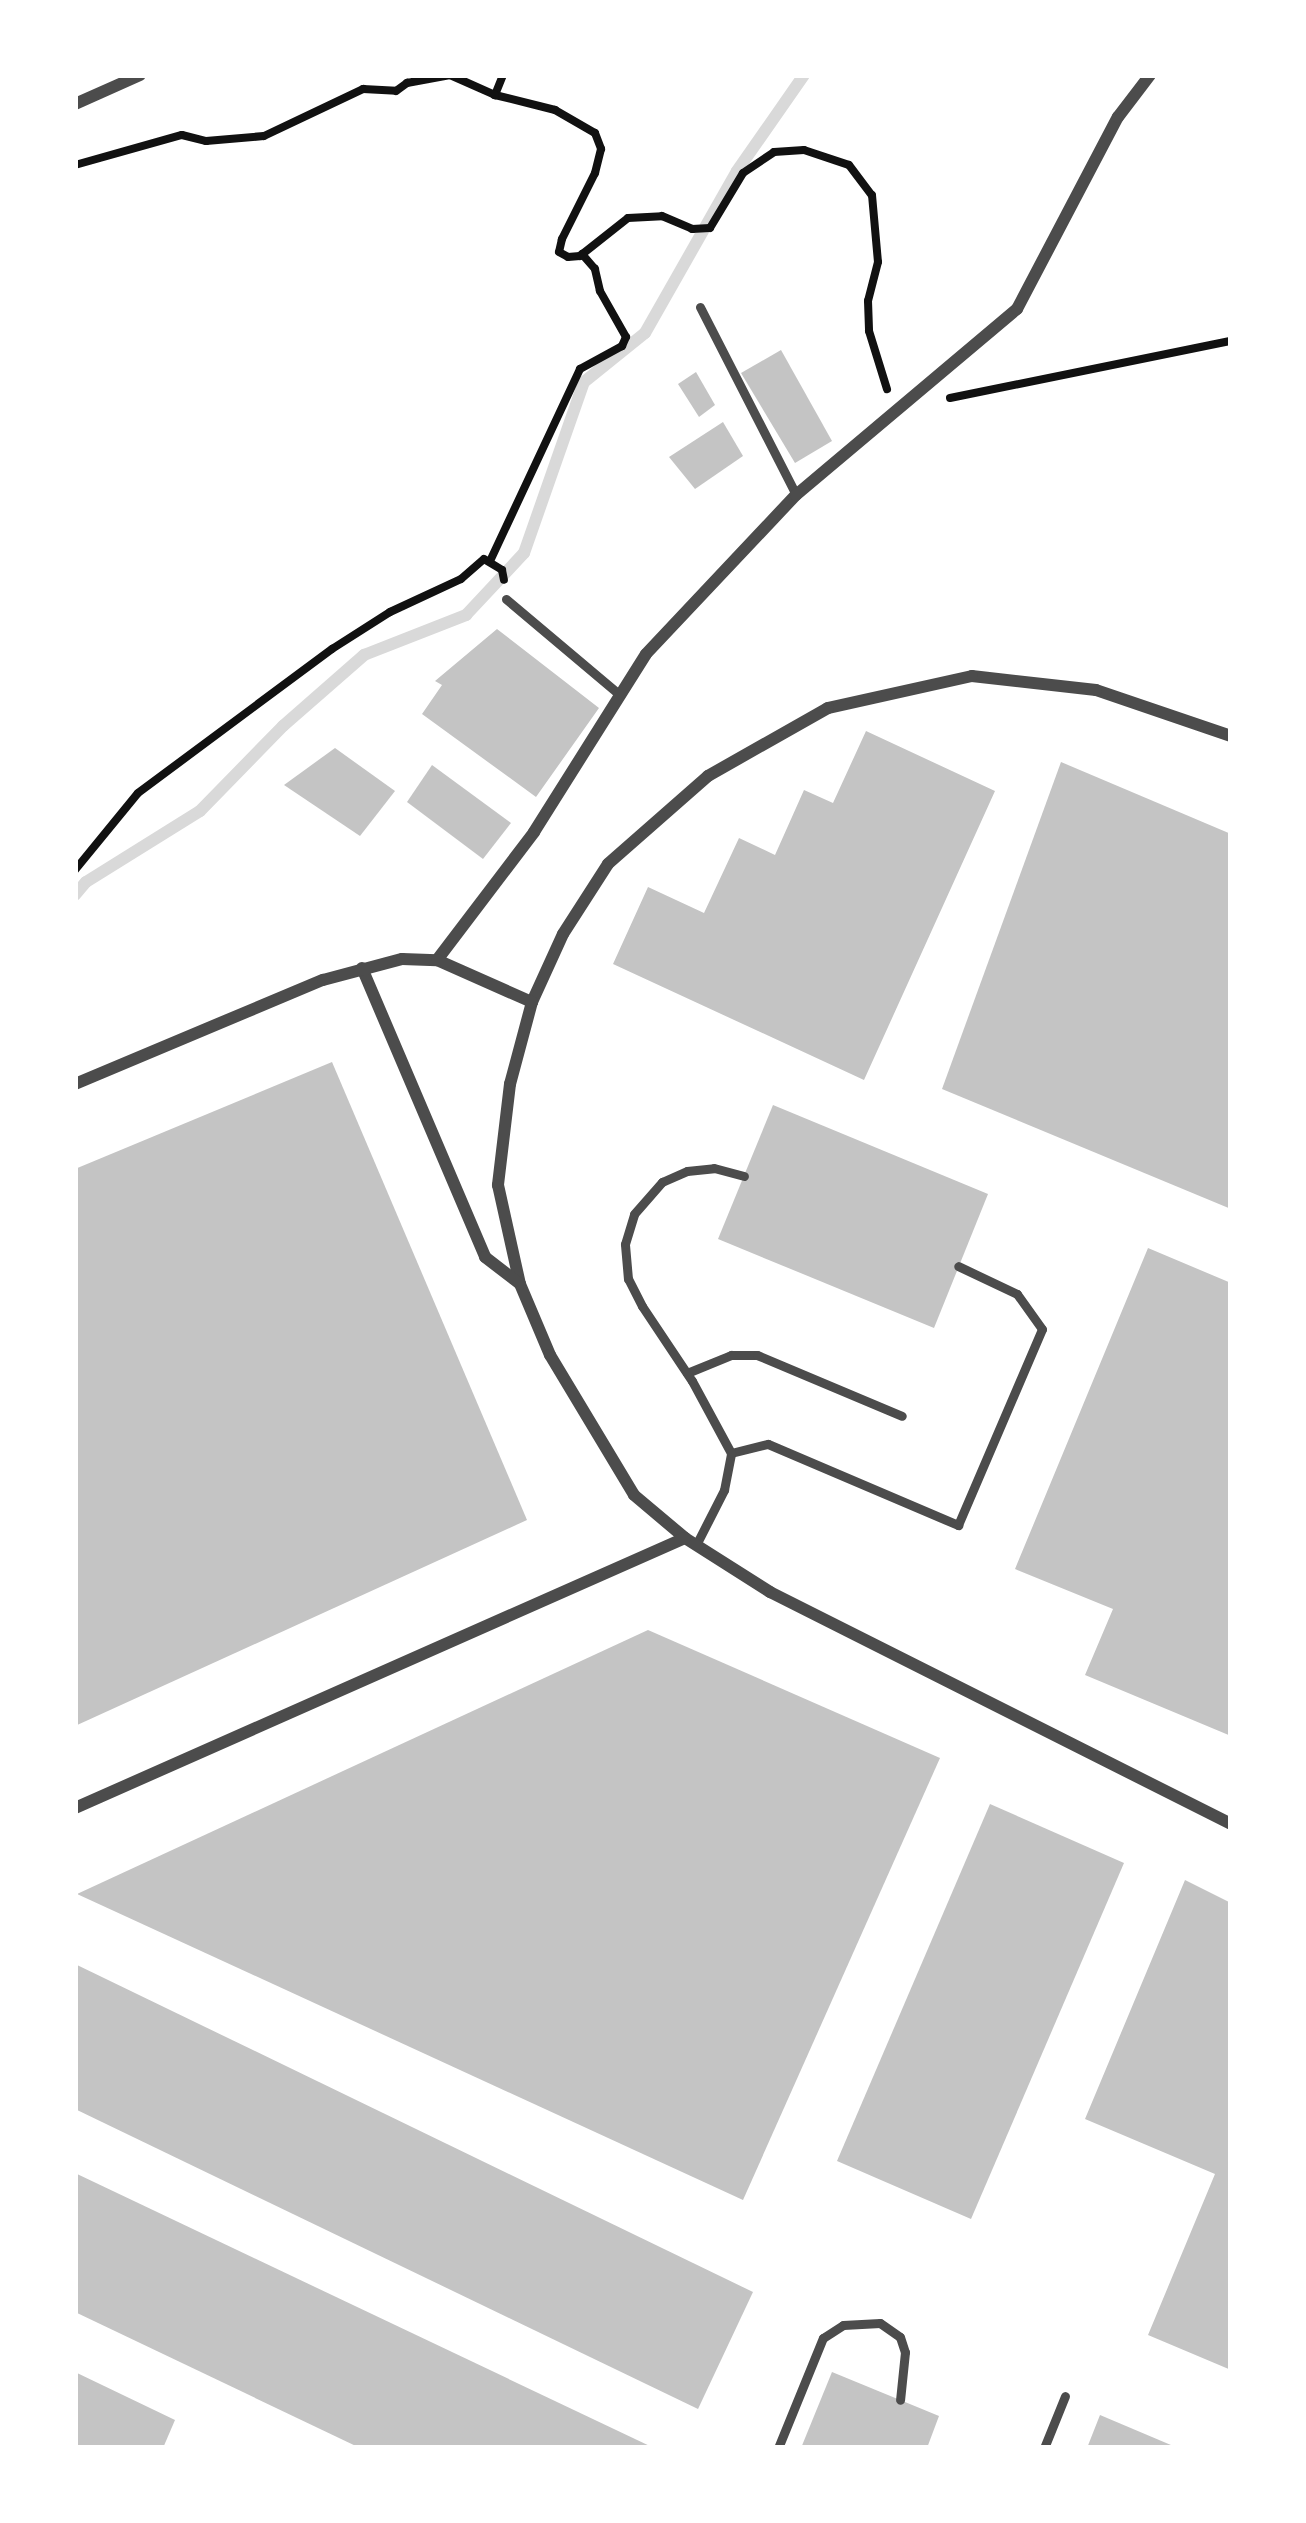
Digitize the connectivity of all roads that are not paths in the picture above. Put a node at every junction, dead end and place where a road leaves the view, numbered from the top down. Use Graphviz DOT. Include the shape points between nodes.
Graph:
graph roads {
  1 [pos="140,75"];
  2 [pos="1150,75"];
  3 [pos="75,104"];
  4 [pos="700,308"];
  5 [pos="796,495"];
  6 [pos="506,599"];
  7 [pos="620,695"];
  8 [pos="1231,736"];
  9 [pos="437,960"];
  10 [pos="362,968"];
  11 [pos="532,1001"];
  12 [pos="75,1084"];
  13 [pos="744,1176"];
  14 [pos="958,1266"];
  15 [pos="520,1284"];
  16 [pos="687,1373"];
  17 [pos="902,1416"];
  18 [pos="730,1453"];
  19 [pos="690,1542"];
  20 [pos="75,1808"];
  21 [pos="1231,1824"];
  22 [pos="1065,2396"];
  23 [pos="900,2400"];
  24 [pos="778,2448"];
  25 [pos="1044,2448"];
  1 -- 3 [label="street"];
  2 -- 5 [label="street" via="1118,117 1016,309"];
  4 -- 5 [label="lane"];
  5 -- 7 [label="street" via="646,654"];
  6 -- 7 [label="lane"];
  7 -- 9 [label="street" via="534,832"];
  8 -- 11 [label="street" via="1096,690 972,676 828,708 708,776 608,864"];
  9 -- 10 [label="street"];
  9 -- 11 [label="street"];
  10 -- 12 [label="street"];
  10 -- 15 [label="street" via="484,1257"];
  11 -- 15 [label="street" via="510,1084 498,1185"];
  13 -- 16 [label="lane" via="687,1171 645,1196 625,1244 628,1279"];
  14 -- 18 [label="lane" via="1017,1294 1042,1329 958,1525 768,1444"];
  15 -- 19 [label="street" via="550,1355 634,1495"];
  16 -- 17 [label="lane" via="731,1355 757,1355"];
  16 -- 18 [label="lane"];
  18 -- 19 [label="lane" via="724,1490"];
  19 -- 20 [label="street"];
  19 -- 21 [label="street" via="770,1592"];
  22 -- 25 [label="lane"];
  23 -- 24 [label="lane" via="900,2337 880,2323 843,2325 824,2338"];
}
